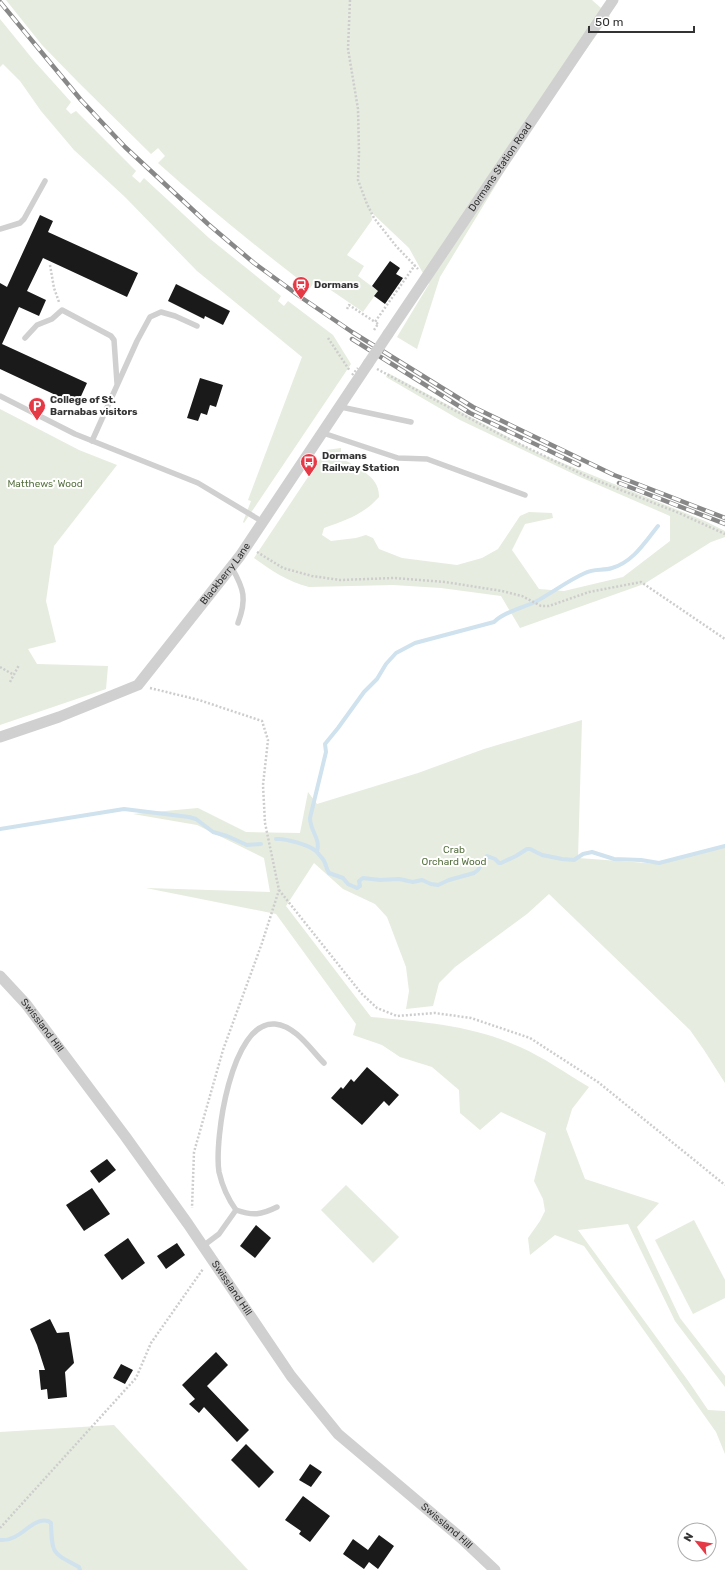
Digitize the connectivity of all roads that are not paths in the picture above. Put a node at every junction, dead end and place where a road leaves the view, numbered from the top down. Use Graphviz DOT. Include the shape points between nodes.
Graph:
graph roads {
  1 [pos="613,0"];
  2 [pos="45,181"];
  3 [pos="0,229"];
  4 [pos="197,326"];
  5 [pos="388,334"];
  6 [pos="25,338"];
  7 [pos="117,383"];
  8 [pos="0,396"];
  9 [pos="341,407"];
  10 [pos="411,422"];
  11 [pos="323,433"];
  12 [pos="92,441"];
  13 [pos="525,495"];
  14 [pos="263,522"];
  15 [pos="232,568"];
  16 [pos="238,623"];
  17 [pos="0,737"];
  18 [pos="0,976"];
  19 [pos="324,1063"];
  20 [pos="277,1207"];
  21 [pos="236,1210"];
  22 [pos="203,1246"];
  23 [pos="495,1570"];
  1 -- 5 [label="street, Dormans Station Road"];
  2 -- 3 [label="lane" via="24,220"];
  4 -- 7 [label="lane" via="161,312 150,318"];
  5 -- 9 [label="street, Blackberry Lane, bridge" via="355,378"];
  6 -- 7 [label="lane" via="37,325 52,319 62,310 111,336 114,340"];
  7 -- 12 [label="lane"];
  8 -- 12 [label="lane"];
  9 -- 10 [label="lane"];
  9 -- 11 [label="street, Blackberry Lane"];
  11 -- 13 [label="lane" via="398,458 426,459"];
  11 -- 14 [label="street, Blackberry Lane"];
  12 -- 14 [label="lane" via="198,483"];
  14 -- 15 [label="street, Blackberry Lane"];
  15 -- 16 [label="lane" via="243,590 243,609"];
  15 -- 17 [label="street, Blackberry Lane" via="138,685 59,717"];
  18 -- 22 [label="street, Swissland Hill" via="26,1004"];
  19 -- 21 [label="lane" via="294,1032 284,1026 265,1025 247,1041 233,1068 222,1108 219,1144 219,1171 229,1200"];
  20 -- 21 [label="lane" via="264,1214 248,1214"];
  21 -- 22 [label="lane" via="220,1234"];
  22 -- 23 [label="street, Swissland Hill" via="291,1376 338,1434 462,1538"];
}
